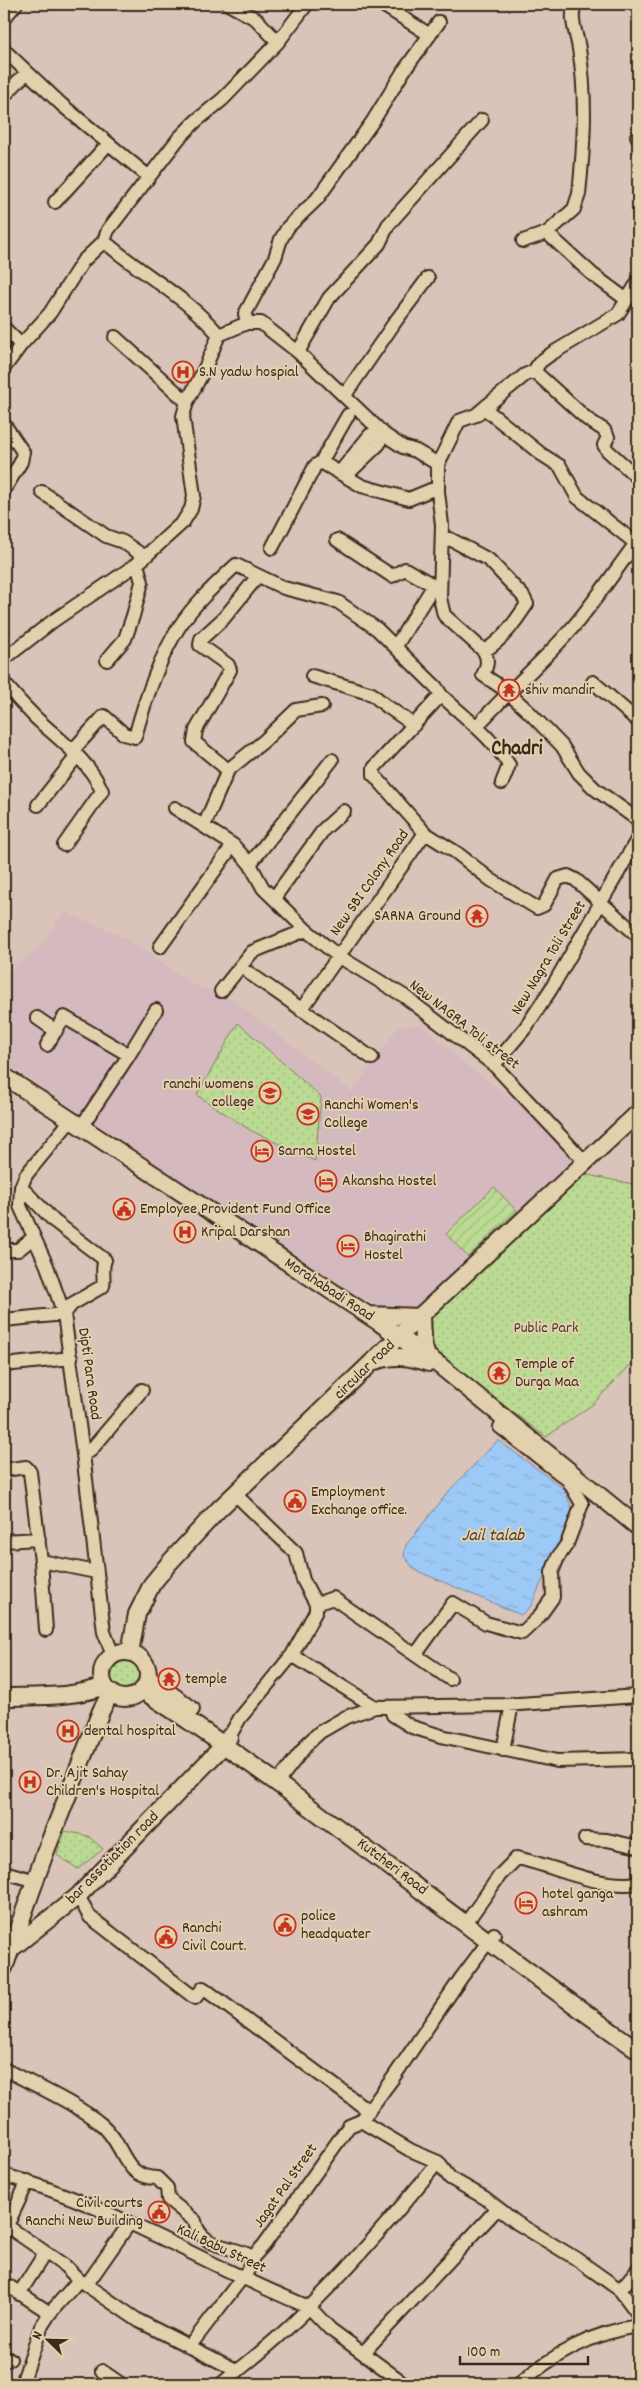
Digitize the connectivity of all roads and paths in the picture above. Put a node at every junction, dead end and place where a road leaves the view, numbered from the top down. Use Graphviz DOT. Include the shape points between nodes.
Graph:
graph roads {
  1 [pos="16,4"];
  2 [pos="228,4"];
  3 [pos="307,4"];
  4 [pos="381,4"];
  5 [pos="575,4"];
  6 [pos="4,18"];
  7 [pos="440,22"];
  8 [pos="430,35"];
  9 [pos="278,42"];
  10 [pos="4,50"];
  11 [pos="27,72"];
  12 [pos="4,96"];
  13 [pos="482,120"];
  14 [pos="108,144"];
  15 [pos="149,177"];
  16 [pos="55,202"];
  17 [pos="547,233"];
  18 [pos="104,241"];
  19 [pos="523,242"];
  20 [pos="428,278"];
  21 [pos="638,282"];
  22 [pos="627,300"];
  23 [pos="247,323"];
  24 [pos="4,328"];
  25 [pos="219,335"];
  26 [pos="115,337"];
  27 [pos="21,345"];
  28 [pos="298,352"];
  29 [pos="4,368"];
  30 [pos="534,371"];
  31 [pos="345,395"];
  32 [pos="187,402"];
  33 [pos="484,408"];
  34 [pos="348,415"];
  35 [pos="4,424"];
  36 [pos="321,462"];
  37 [pos="438,464"];
  38 [pos="638,478"];
  39 [pos="438,487"];
  40 [pos="4,490"];
  41 [pos="42,492"];
  42 [pos="337,540"];
  43 [pos="637,544"];
  44 [pos="442,545"];
  45 [pos="272,548"];
  46 [pos="141,560"];
  47 [pos="258,576"];
  48 [pos="437,587"];
  49 [pos="396,646"];
  50 [pos="484,651"];
  51 [pos="5,656"];
  52 [pos="107,660"];
  53 [pos="312,676"];
  54 [pos="593,682"];
  55 [pos="4,683"];
  56 [pos="508,693"];
  57 [pos="440,695"];
  58 [pos="322,706"];
  59 [pos="638,721"];
  60 [pos="414,725"];
  61 [pos="477,726"];
  62 [pos="75,754"];
  63 [pos="332,760"];
  64 [pos="228,770"];
  65 [pos="502,783"];
  66 [pos="38,804"];
  67 [pos="175,808"];
  68 [pos="344,811"];
  69 [pos="638,820"];
  70 [pos="204,826"];
  71 [pos="425,833"];
  72 [pos="638,838"];
  73 [pos="64,845"];
  74 [pos="233,845"];
  75 [pos="250,864"];
  76 [pos="274,898"];
  77 [pos="600,904"];
  78 [pos="306,930"];
  79 [pos="638,936"];
  80 [pos="160,947"];
  81 [pos="338,956"];
  82 [pos="249,973"];
  83 [pos="221,991"];
  84 [pos="156,1010"];
  85 [pos="301,1010"];
  86 [pos="37,1018"];
  87 [pos="56,1031"];
  88 [pos="47,1045"];
  89 [pos="129,1055"];
  90 [pos="372,1058"];
  91 [pos="494,1066"];
  92 [pos="4,1076"];
  93 [pos="638,1113"];
  94 [pos="76,1124"];
  95 [pos="586,1163"];
  96 [pos="21,1187"];
  97 [pos="34,1237"];
  98 [pos="4,1250"];
  99 [pos="64,1314"];
  100 [pos="420,1316"];
  101 [pos="373,1319"];
  102 [pos="4,1320"];
  103 [pos="399,1337"];
  104 [pos="378,1357"];
  105 [pos="71,1358"];
  106 [pos="433,1361"];
  107 [pos="4,1365"];
  108 [pos="142,1390"];
  109 [pos="504,1419"];
  110 [pos="84,1454"];
  111 [pos="4,1470"];
  112 [pos="236,1494"];
  113 [pos="638,1527"];
  114 [pos="39,1539"];
  115 [pos="4,1542"];
  116 [pos="42,1561"];
  117 [pos="96,1572"];
  118 [pos="316,1604"];
  119 [pos="46,1630"];
  120 [pos="130,1652"];
  121 [pos="416,1654"];
  122 [pos="113,1655"];
  123 [pos="292,1655"];
  124 [pos="450,1679"];
  125 [pos="145,1684"];
  126 [pos="108,1689"];
  127 [pos="65,1696"];
  128 [pos="638,1696"];
  129 [pos="4,1697"];
  130 [pos="512,1704"];
  131 [pos="375,1707"];
  132 [pos="396,1708"];
  133 [pos="101,1712"];
  134 [pos="227,1741"];
  135 [pos="503,1750"];
  136 [pos="638,1759"];
  137 [pos="283,1775"];
  138 [pos="585,1839"];
  139 [pos="638,1847"];
  140 [pos="4,1872"];
  141 [pos="36,1881"];
  142 [pos="638,1883"];
  143 [pos="78,1896"];
  144 [pos="471,1916"];
  145 [pos="492,1938"];
  146 [pos="12,1949"];
  147 [pos="4,1968"];
  148 [pos="638,2037"];
  149 [pos="638,2050"];
  150 [pos="4,2070"];
  151 [pos="365,2116"];
  152 [pos="438,2162"];
  153 [pos="4,2174"];
  154 [pos="28,2181"];
  155 [pos="498,2208"];
  156 [pos="129,2224"];
  157 [pos="5,2229"];
  158 [pos="45,2252"];
  159 [pos="254,2257"];
  160 [pos="638,2269"];
  161 [pos="243,2276"];
  162 [pos="83,2282"];
  163 [pos="4,2283"];
  164 [pos="620,2290"];
  165 [pos="20,2294"];
  166 [pos="309,2306"];
  167 [pos="50,2312"];
  168 [pos="638,2314"];
  169 [pos="638,2326"];
  170 [pos="189,2347"];
  171 [pos="363,2353"];
  172 [pos="102,2371"];
  173 [pos="238,2371"];
  174 [pos="22,2384"];
  175 [pos="121,2384"];
  176 [pos="222,2384"];
  177 [pos="405,2384"];
  178 [pos="519,2384"];
  1 -- 6 [label="street"];
  2 -- 9 [label="street" via="256,19"];
  3 -- 9 [label="street"];
  4 -- 8 [label="street"];
  5 -- 17 [label="street" via="573,17 584,86 579,194 574,210"];
  7 -- 8 [label="street"];
  8 -- 23 [label="street" via="317,199 281,239 275,258 245,314"];
  9 -- 15 [label="street" via="223,99 179,138"];
  10 -- 11 [label="street"];
  11 -- 12 [label="street"];
  11 -- 14 [label="street"];
  13 -- 28 [label="street" via="388,225 379,244 334,292"];
  14 -- 15 [label="street"];
  14 -- 16 [label="street"];
  15 -- 18 [label="street" via="108,230"];
  17 -- 19 [label="street"];
  17 -- 22 [label="street" via="592,274"];
  18 -- 25 [label="street" via="184,302"];
  18 -- 27 [label="street" via="83,261 50,313"];
  20 -- 31 [label="street"];
  21 -- 22 [label="street"];
  22 -- 30 [label="street" via="618,314 551,354"];
  23 -- 25 [label="street"];
  23 -- 28 [label="street" via="262,323"];
  24 -- 27 [label="street"];
  25 -- 32 [label="street"];
  26 -- 32 [label="street"];
  27 -- 29 [label="street"];
  28 -- 31 [label="street"];
  30 -- 33 [label="street"];
  30 -- 38 [label="street" via="587,419 604,430 608,437 604,444 607,450"];
  31 -- 37 [label="street" via="386,435"];
  32 -- 46 [label="street" via="183,416 194,496 191,510 183,522"];
  33 -- 37 [label="street" via="476,415 459,421"];
  33 -- 43 [label="street" via="540,454 560,466 577,497"];
  34 -- 36 [label="street"];
  35 -- 40 [label="street" via="23,452 21,462"];
  36 -- 39 [label="street" via="362,486 409,498"];
  36 -- 45 [label="street" via="315,466"];
  37 -- 39 [label="street"];
  39 -- 44 [label="street"];
  41 -- 46 [label="street" via="106,536 123,542"];
  42 -- 48 [label="street" via="392,576 404,569"];
  43 -- 56 [label="street" via="574,626"];
  44 -- 48 [label="street"];
  44 -- 50 [label="street" via="450,539 489,560 527,604 509,630"];
  46 -- 51 [label="street"];
  46 -- 52 [label="street" via="142,582 133,616 125,639"];
  47 -- 49 [label="street" via="284,588 338,602"];
  47 -- 62 [label="street" via="236,565 180,626 144,702 135,738 124,734 104,716"];
  47 -- 64 [label="street" via="200,642 230,670 196,730 194,742"];
  48 -- 49 [label="street"];
  48 -- 50 [label="street" via="444,615"];
  49 -- 57 [label="street"];
  50 -- 56 [label="street" via="488,664 483,675"];
  53 -- 60 [label="street" via="372,694"];
  54 -- 59 [label="street"];
  55 -- 62 [label="street"];
  56 -- 61 [label="street"];
  56 -- 69 [label="street" via="562,746 579,773 596,790"];
  57 -- 60 [label="street"];
  57 -- 61 [label="street"];
  58 -- 64 [label="street" via="296,710"];
  60 -- 71 [label="street" via="374,768 374,775"];
  61 -- 65 [label="street" via="509,765"];
  62 -- 66 [label="street"];
  62 -- 73 [label="street" via="97,778 102,790"];
  63 -- 75 [label="street"];
  64 -- 70 [label="street"];
  67 -- 70 [label="street, New NAGRA Toli street"];
  68 -- 76 [label="street" via="324,829"];
  70 -- 74 [label="street, New NAGRA Toli street"];
  71 -- 77 [label="street, New SBI Colony Road" via="537,908 544,905 558,879 568,876"];
  71 -- 81 [label="street, New SBI Colony Road"];
  72 -- 77 [label="street"];
  74 -- 75 [label="street, New NAGRA Toli street"];
  74 -- 80 [label="street"];
  75 -- 76 [label="street, New NAGRA Toli street" via="263,888"];
  76 -- 78 [label="street, New NAGRA Toli street"];
  77 -- 79 [label="street, New Nagra Toli Street"];
  77 -- 91 [label="street, New Nagra Toli Street" via="526,1027"];
  78 -- 81 [label="street, New NAGRA Toli street"];
  78 -- 83 [label="street" via="252,952"];
  81 -- 85 [label="street, New SBI Colony Road"];
  81 -- 91 [label="street, New NAGRA Toli street" via="404,996"];
  82 -- 85 [label="street"];
  84 -- 89 [label="street"];
  85 -- 90 [label="street"];
  86 -- 87 [label="street"];
  87 -- 88 [label="street"];
  87 -- 89 [label="street" via="64,1017"];
  89 -- 94 [label="street"];
  91 -- 95 [label="street, New NAGRA Toli street"];
  92 -- 94 [label="main road, Morahabadi Road"];
  93 -- 95 [label="main road, circular road"];
  94 -- 96 [label="street" via="26,1175"];
  94 -- 101 [label="main road, Morahabadi Road"];
  95 -- 100 [label="main road, circular road"];
  96 -- 97 [label="street, Dipti Para Road" via="20,1206"];
  96 -- 99 [label="street" via="54,1221 105,1260 103,1286 72,1304"];
  97 -- 98 [label="street" via="18,1250"];
  97 -- 99 [label="street, Dipti Para Road"];
  99 -- 102 [label="street"];
  99 -- 105 [label="street, Dipti Para Road"];
  100 -- 101 [label="main road"];
  100 -- 103 [label="main road, circular road"];
  100 -- 106 [label="main road" via="423,1343"];
  101 -- 103 [label="main road, Morahabadi Road"];
  101 -- 104 [label="main road"];
  103 -- 104 [label="main road, circular road"];
  103 -- 106 [label="main road, Morahabadi Road"];
  104 -- 106 [label="main road" via="403,1356"];
  104 -- 112 [label="main road, circular road"];
  105 -- 107 [label="street"];
  105 -- 110 [label="street, Dipti Para Road"];
  106 -- 109 [label="main road, Morahabadi Road"];
  108 -- 110 [label="street"];
  109 -- 113 [label="main road, Morahabadi Road"];
  109 -- 121 [label="street" via="500,1427 568,1480 582,1504 552,1572 553,1597 522,1634 486,1623 453,1603"];
  110 -- 117 [label="street, Dipti Para Road"];
  111 -- 114 [label="street" via="26,1467 30,1472"];
  112 -- 118 [label="street" via="296,1553 303,1580"];
  112 -- 120 [label="main road, circular road" via="152,1584 137,1614"];
  114 -- 115 [label="street"];
  114 -- 116 [label="street"];
  116 -- 117 [label="street"];
  116 -- 119 [label="street"];
  117 -- 122 [label="street, Dipti Para Road" via="104,1632"];
  118 -- 121 [label="street" via="333,1598"];
  118 -- 123 [label="street" via="312,1620"];
  120 -- 122 [label="main road"];
  120 -- 125 [label="main road" via="144,1662 148,1670"];
  121 -- 124 [label="street"];
  122 -- 126 [label="main road" via="103,1669"];
  123 -- 131 [label="street"];
  123 -- 134 [label="street" via="240,1718"];
  125 -- 126 [label="main road" via="136,1695 127,1697"];
  125 -- 134 [label="main road, Kutcheri Road"];
  126 -- 127 [label="main road"];
  126 -- 133 [label="main road"];
  127 -- 129 [label="main road"];
  127 -- 133 [label="main road" via="90,1702"];
  128 -- 130 [label="street"];
  130 -- 132 [label="street"];
  130 -- 135 [label="street"];
  131 -- 132 [label="street"];
  131 -- 137 [label="street" via="346,1716 320,1732"];
  132 -- 135 [label="street" via="393,1715 412,1727"];
  133 -- 141 [label="main road"];
  134 -- 137 [label="main road"];
  134 -- 143 [label="main road, bar assotiation road"];
  134 -- 145 [label="main road, Kutcheri Road"];
  135 -- 136 [label="street" via="557,1761"];
  137 -- 144 [label="main road"];
  138 -- 139 [label="street" via="621,1837"];
  140 -- 141 [label="street"];
  141 -- 146 [label="main road"];
  142 -- 144 [label="street" via="592,1879 517,1858 500,1875"];
  143 -- 146 [label="main road, bar assotiation road"];
  143 -- 151 [label="street" via="90,1918 195,1998 203,1988"];
  144 -- 145 [label="main road"];
  145 -- 148 [label="main road"];
  145 -- 149 [label="main road, Kutcheri Road"];
  145 -- 151 [label="street, Jagat Pal Street"];
  146 -- 147 [label="main road"];
  150 -- 159 [label="street" via="103,2125 134,2171 144,2178 157,2178 167,2188 168,2199 195,2221 197,2231 206,2239"];
  151 -- 152 [label="street" via="410,2150"];
  151 -- 159 [label="street, Jagat Pal Street" via="349,2126"];
  152 -- 155 [label="street" via="450,2178"];
  152 -- 166 [label="street" via="369,2244"];
  153 -- 154 [label="street, Kali Babu Street"];
  154 -- 156 [label="street, Kali Babu Street"];
  154 -- 157 [label="street"];
  155 -- 164 [label="street"];
  155 -- 171 [label="street"];
  156 -- 161 [label="street, Kali Babu Street"];
  156 -- 162 [label="street"];
  157 -- 158 [label="street"];
  158 -- 162 [label="street"];
  158 -- 165 [label="street"];
  159 -- 161 [label="street, Jagat Pal Street"];
  160 -- 164 [label="street"];
  161 -- 166 [label="street, Kali Babu Street"];
  161 -- 170 [label="street, Jagat Pal Street"];
  162 -- 167 [label="street"];
  162 -- 170 [label="street" via="139,2321"];
  163 -- 165 [label="street"];
  164 -- 168 [label="street"];
  165 -- 167 [label="street"];
  166 -- 171 [label="street, Kali Babu Street" via="330,2329"];
  166 -- 173 [label="street"];
  167 -- 174 [label="street" via="39,2332"];
  169 -- 178 [label="street" via="601,2335 562,2353"];
  170 -- 173 [label="street"];
  171 -- 177 [label="street, Kali Babu Street"];
  172 -- 175 [label="street"];
  173 -- 176 [label="street"];
}
